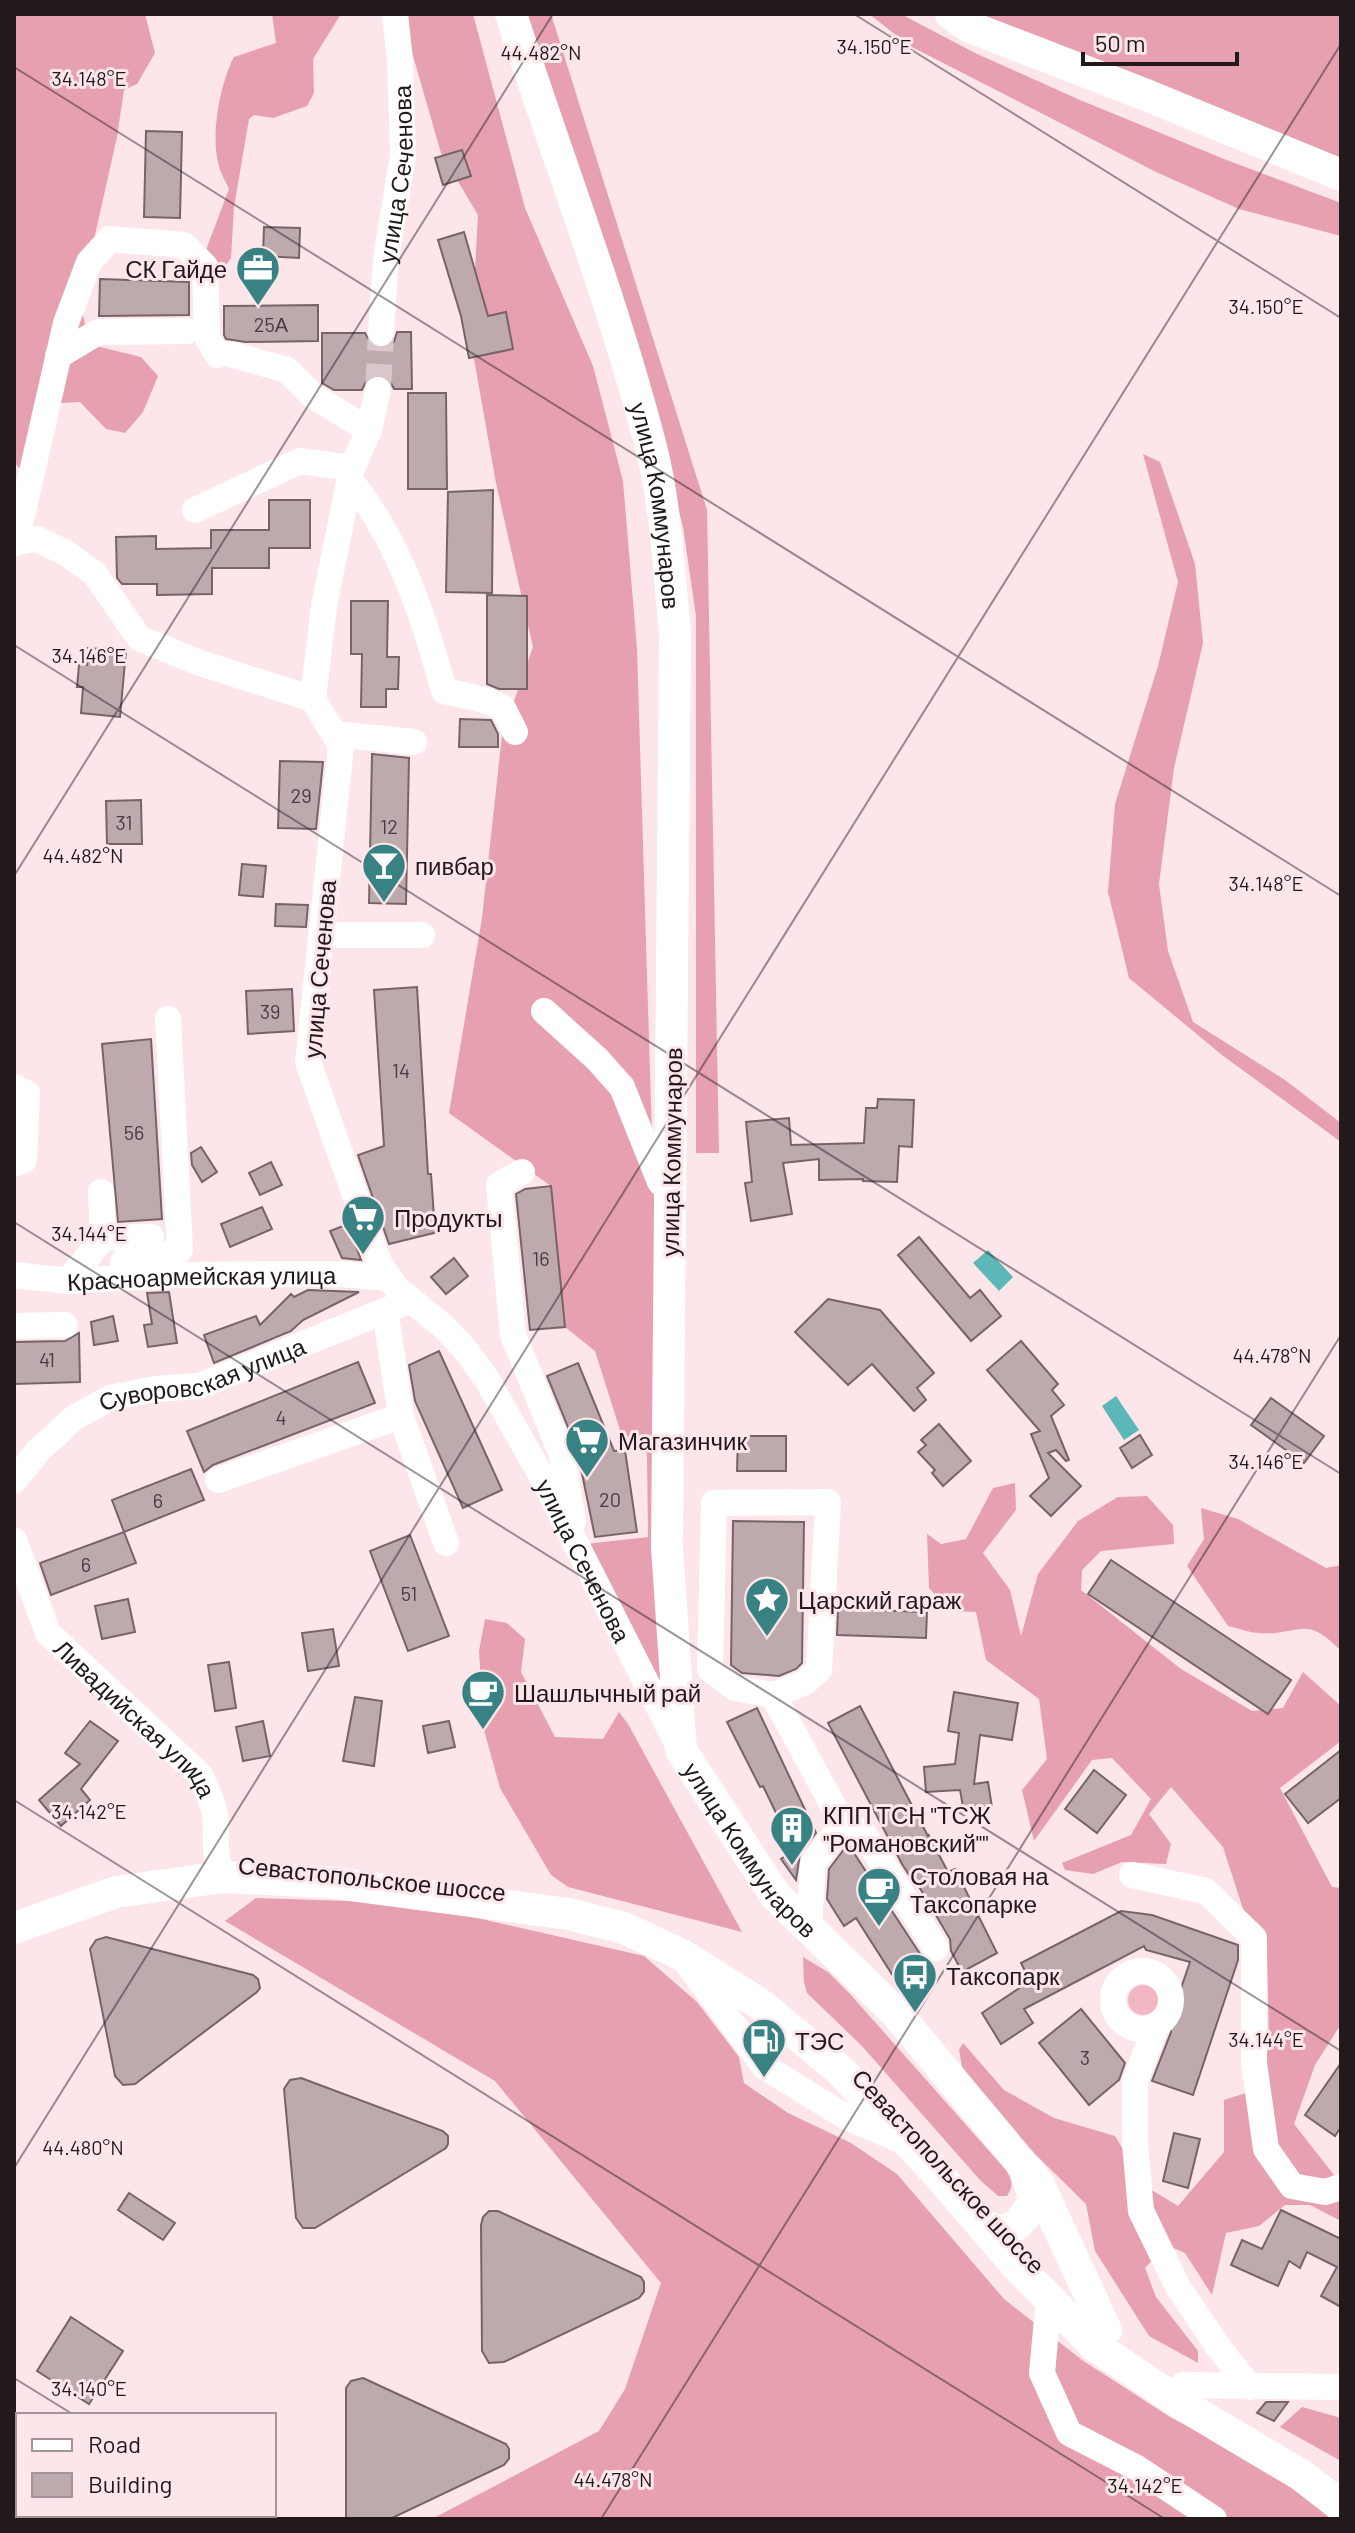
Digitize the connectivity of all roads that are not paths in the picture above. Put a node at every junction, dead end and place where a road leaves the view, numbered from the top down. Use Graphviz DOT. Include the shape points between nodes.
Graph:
graph roads {
  1 [pos="395,14"];
  2 [pos="511,14"];
  3 [pos="951,14"];
  4 [pos="1341,175"];
  5 [pos="187,331"];
  6 [pos="381,333"];
  7 [pos="58,356"];
  8 [pos="378,390"];
  9 [pos="369,430"];
  10 [pos="351,475"];
  11 [pos="195,510"];
  12 [pos="15,543"];
  13 [pos="313,699"];
  14 [pos="515,732"];
  15 [pos="334,734"];
  16 [pos="414,742"];
  17 [pos="321,935"];
  18 [pos="422,935"];
  19 [pos="544,1011"];
  20 [pos="168,1019"];
  21 [pos="14,1087"];
  22 [pos="14,1164"];
  23 [pos="522,1172"];
  24 [pos="670,1191"];
  25 [pos="101,1192"];
  26 [pos="151,1237"];
  27 [pos="103,1238"];
  28 [pos="74,1273"];
  29 [pos="14,1275"];
  30 [pos="388,1278"];
  31 [pos="397,1305"];
  32 [pos="65,1325"];
  33 [pos="14,1326"];
  34 [pos="401,1416"];
  35 [pos="218,1480"];
  36 [pos="14,1481"];
  37 [pos="14,1540"];
  38 [pos="446,1543"];
  39 [pos="577,1545"];
  40 [pos="773,1695"];
  41 [pos="681,1750"];
  42 [pos="843,1824"];
  43 [pos="220,1869"];
  44 [pos="1132,1875"];
  45 [pos="14,1914"];
  46 [pos="14,1928"];
  47 [pos="809,1928"];
  48 [pos="936,1948"];
  49 [pos="682,1955"];
  50 [pos="1127,2025"];
  51 [pos="1156,2026"];
  52 [pos="1135,2081"];
  53 [pos="911,2144"];
  54 [pos="1029,2172"];
  55 [pos="1341,2187"];
  56 [pos="990,2223"];
  57 [pos="1049,2298"];
  58 [pos="1095,2329"];
  59 [pos="1143,2378"];
  60 [pos="1183,2385"];
  61 [pos="1250,2387"];
  62 [pos="1341,2387"];
  63 [pos="1341,2480"];
  64 [pos="1341,2506"];
  65 [pos="1214,2519"];
  1 -- 6 [label="street, улица Сеченова" via="403,156 383,283"];
  2 -- 24 [label="main road, улица Коммунаров" via="651,449 666,536 675,633"];
  3 -- 4 [label="main road" via="970,27"];
  5 -- 7 [label="street" via="98,332"];
  7 -- 9 [label="street" via="89,262 110,239 184,245 205,266 207,337 224,354 287,370 313,396"];
  7 -- 12 [label="street"];
  8 -- 9 [label="street"];
  9 -- 10 [label="street"];
  10 -- 11 [label="street" via="300,461"];
  10 -- 13 [label="street" via="324,606"];
  10 -- 14 [label="street" via="385,531 426,626 444,691 503,708"];
  12 -- 13 [label="street" via="37,539 95,574 139,638"];
  13 -- 15 [label="street, улица Сеченова"];
  15 -- 16 [label="street"];
  15 -- 17 [label="street, улица Сеченова" via="341,746"];
  17 -- 18 [label="street"];
  17 -- 30 [label="street, улица Сеченова" via="308,1062 371,1244"];
  19 -- 24 [label="street" via="622,1087 660,1182"];
  20 -- 28 [label="street" via="180,1250"];
  21 -- 22 [label="street" via="27,1093 24,1160"];
  23 -- 39 [label="street" via="499,1185 513,1335 562,1455"];
  24 -- 41 [label="main road, улица Коммунаров" via="667,1548"];
  25 -- 27 [label="street"];
  26 -- 27 [label="street"];
  27 -- 28 [label="street"];
  28 -- 29 [label="street, Красноармейская улица"];
  28 -- 30 [label="street, Красноармейская улица"];
  30 -- 31 [label="street, улица Сеченова"];
  31 -- 34 [label="street"];
  31 -- 36 [label="street, Суворовская улица" via="199,1386 110,1398 74,1418"];
  31 -- 39 [label="street, улица Сеченова" via="443,1326 464,1348 486,1378"];
  32 -- 33 [label="street"];
  34 -- 35 [label="street"];
  34 -- 38 [label="street"];
  37 -- 43 [label="street, Ливадийская улица" via="48,1633 200,1775 212,1800"];
  39 -- 41 [label="street, улица Сеченова"];
  40 -- 40 [label="street" via="804,1683 819,1670 828,1502 714,1503 710,1669 735,1688"];
  40 -- 42 [label="street"];
  41 -- 47 [label="main road, улица Коммунаров" via="775,1895"];
  42 -- 47 [label="street" via="813,1863"];
  42 -- 48 [label="street" via="862,1831"];
  43 -- 45 [label="main road, Севастопольское шоссе" via="105,1881"];
  43 -- 46 [label="main road, Севастопольское шоссе" via="116,1892"];
  43 -- 49 [label="main road" via="569,1914 624,1928"];
  43 -- 56 [label="main road, Севастопольское шоссе" via="425,1879 629,1917 741,1977 814,2032 863,2077"];
  44 -- 55 [label="street" via="1206,1891 1254,1938 1254,2063 1266,2149 1292,2186 1325,2192"];
  47 -- 54 [label="main road, улица Коммунаров" via="896,2013"];
  49 -- 53 [label="main road" via="782,2020 841,2071"];
  49 -- 53 [label="street" via="765,2067 846,2117"];
  50 -- 51 [label="street"];
  50 -- 51 [label="street" via="1116,2014 1117,1984 1128,1974 1143,1971 1158,1975 1172,2001"];
  50 -- 52 [label="street"];
  51 -- 52 [label="street"];
  52 -- 61 [label="street" via="1141,2211 1178,2287"];
  53 -- 56 [label="main road"];
  54 -- 56 [label="main road" via="1025,2198 1015,2214"];
  54 -- 58 [label="main road, улица Коммунаров"];
  56 -- 57 [label="main road"];
  56 -- 58 [label="main road, Севастопольское шоссе"];
  57 -- 58 [label="main road"];
  57 -- 65 [label="street" via="1042,2373 1069,2433 1137,2468"];
  58 -- 59 [label="main road"];
  58 -- 60 [label="main road, Севастопольское шоссе"];
  59 -- 60 [label="main road, Севастопольское шоссе"];
  59 -- 64 [label="main road" via="1301,2475"];
  60 -- 61 [label="street"];
  60 -- 63 [label="main road, Севастопольское шоссе"];
  61 -- 62 [label="street"];
}
